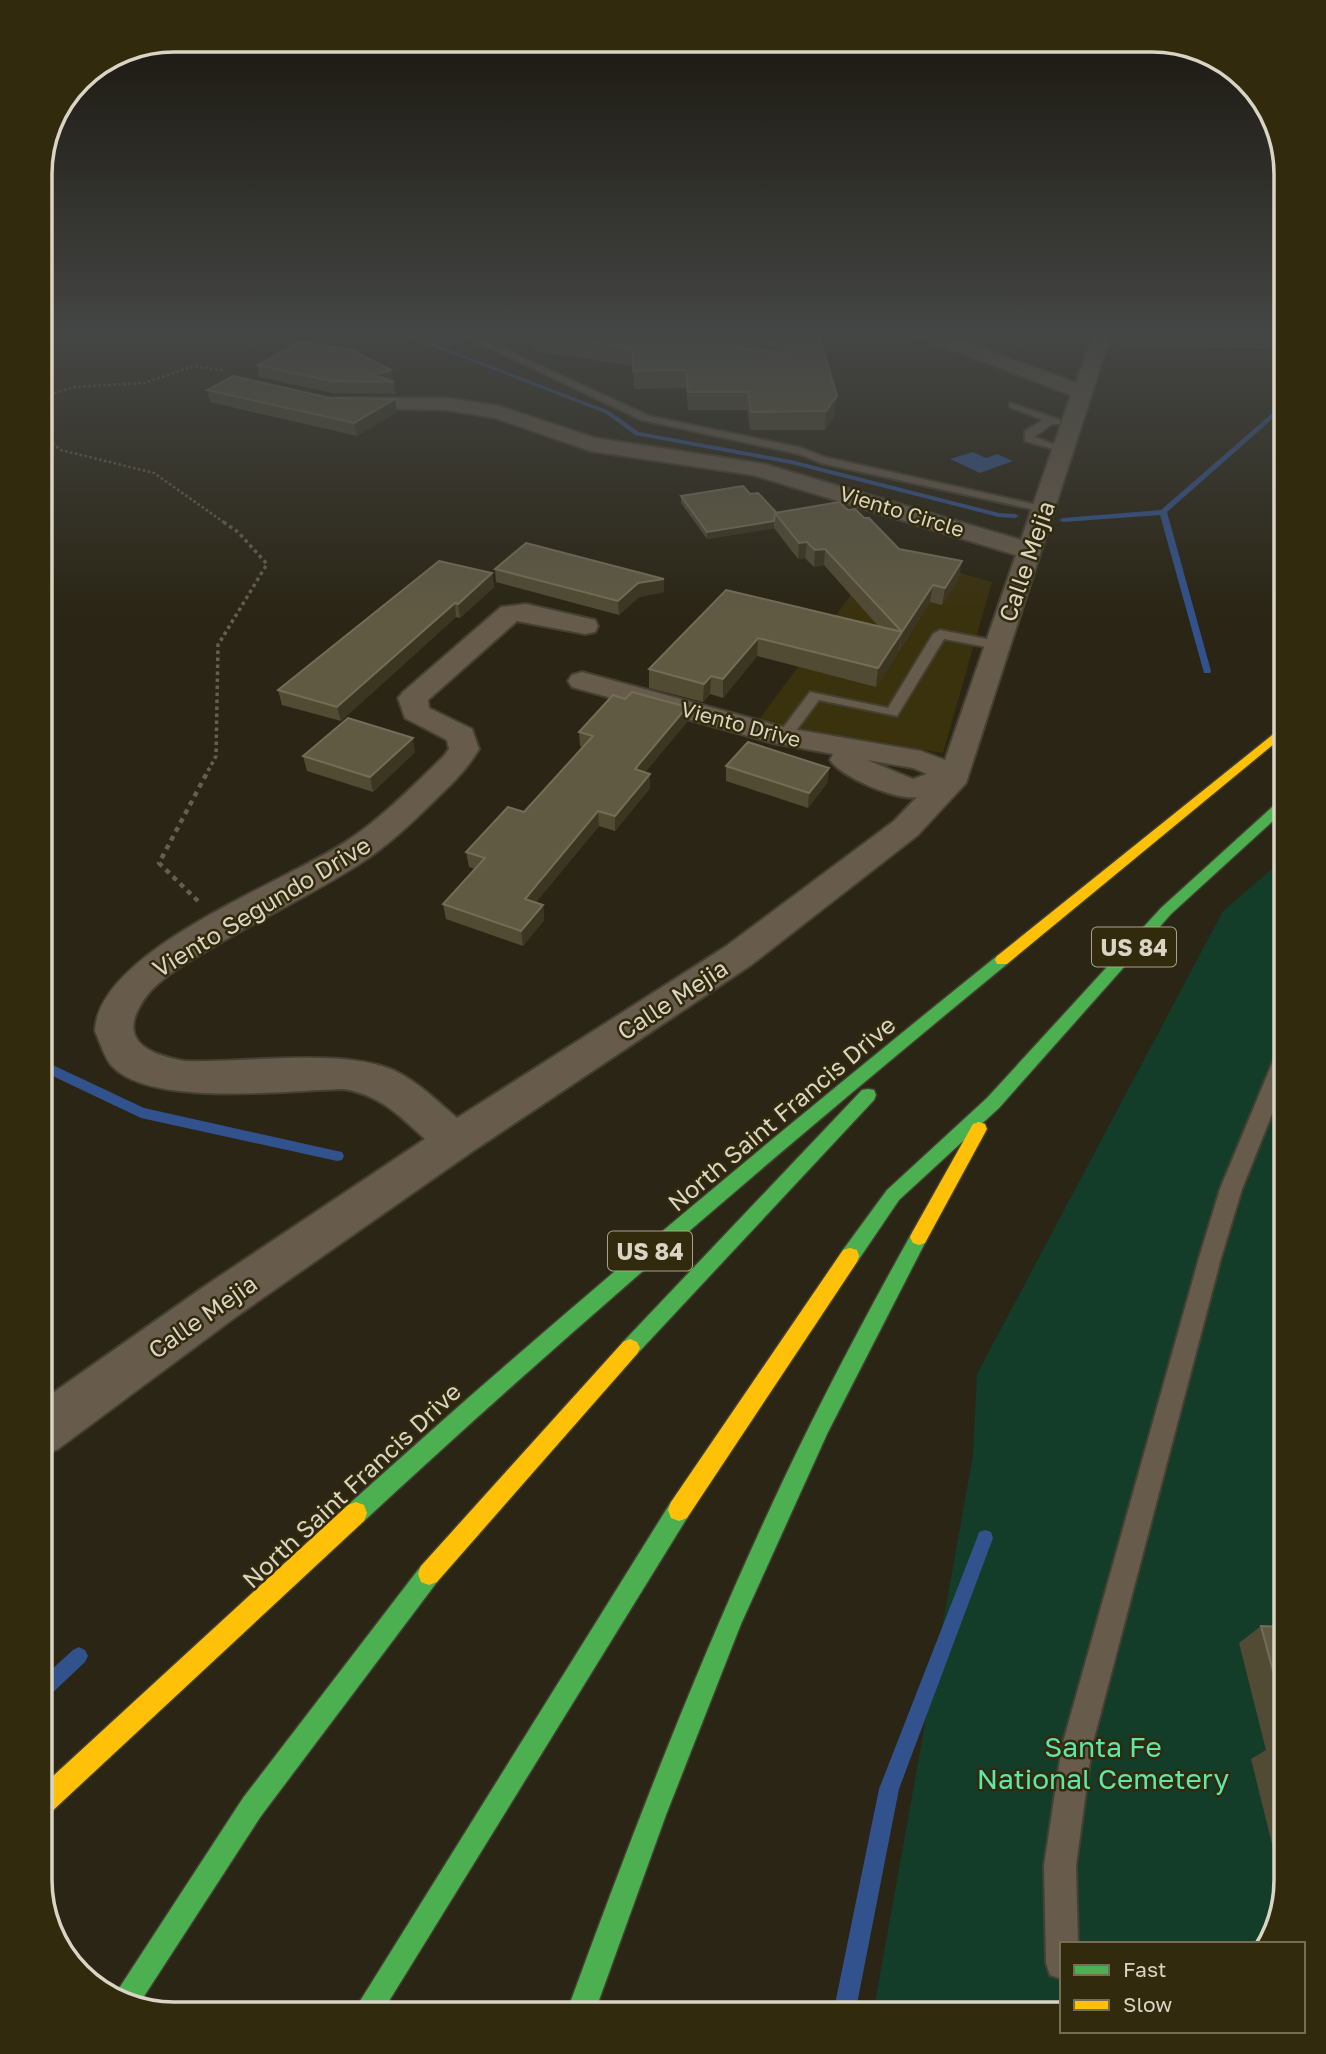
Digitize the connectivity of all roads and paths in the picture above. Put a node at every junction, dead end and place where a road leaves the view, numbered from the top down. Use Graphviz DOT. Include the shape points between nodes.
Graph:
graph roads {
  1 [pos="542,427"];
  2 [pos="688,427"];
  3 [pos="1051,427"];
  4 [pos="1064,427"];
  5 [pos="1061,433"];
  6 [pos="53,444"];
  7 [pos="1045,508"];
  8 [pos="1030,551"];
  9 [pos="585,626"];
  10 [pos="997,645"];
  11 [pos="582,681"];
  12 [pos="784,737"];
  13 [pos="1274,738"];
  14 [pos="955,776"];
  15 [pos="1274,813"];
  16 [pos="224,925"];
  17 [pos="957,998"];
  18 [pos="1274,1081"];
  19 [pos="993,1103"];
  20 [pos="455,1141"];
  21 [pos="52,1423"];
  22 [pos="52,1794"];
  23 [pos="1062,1942"];
  24 [pos="131,1993"];
  25 [pos="373,2001"];
  26 [pos="584,2001"];
  1 -- 8 [label="street, Viento Circle" via="591,444 756,469"];
  2 -- 7 [label="lane"];
  3 -- 5 [label="lane"];
  4 -- 5 [label="street, Calle Mejia"];
  5 -- 7 [label="street, Calle Mejia"];
  6 -- 16 [label="path" via="154,473 238,532 267,564 218,645 216,756 159,863"];
  7 -- 8 [label="street, Calle Mejia"];
  8 -- 10 [label="street, Calle Mejia"];
  9 -- 16 [label="street, Viento Segundo Drive" via="526,612 510,613 413,698 415,712 461,735 464,749 456,762 384,831"];
  10 -- 12 [label="lane" via="940,634 892,713 815,695"];
  10 -- 14 [label="street, Calle Mejia"];
  11 -- 12 [label="street, Viento Drive"];
  12 -- 14 [label="street, Viento Drive" via="819,745 870,775 912,789"];
  13 -- 17 [label="highway, North Saint Francis Drive / US 84"];
  14 -- 20 [label="street, Calle Mejia" via="906,828 738,956"];
  15 -- 19 [label="highway, US 84" via="1166,911"];
  16 -- 20 [label="street, Viento Segundo Drive" via="149,973 122,1000 113,1029 122,1054 149,1072 182,1078 344,1072 374,1078"];
  17 -- 22 [label="highway, North Saint Francis Drive / US 84" via="762,1155 496,1382"];
  17 -- 24 [label="highway" via="449,1548 252,1807"];
  18 -- 23 [label="lane" via="1217,1235 1077,1746 1060,1866"];
  19 -- 25 [label="highway, US 84" via="893,1195 810,1311 633,1581"];
  19 -- 26 [label="highway" via="845,1374 743,1591 629,1870"];
  20 -- 21 [label="street, Calle Mejia"];
}
